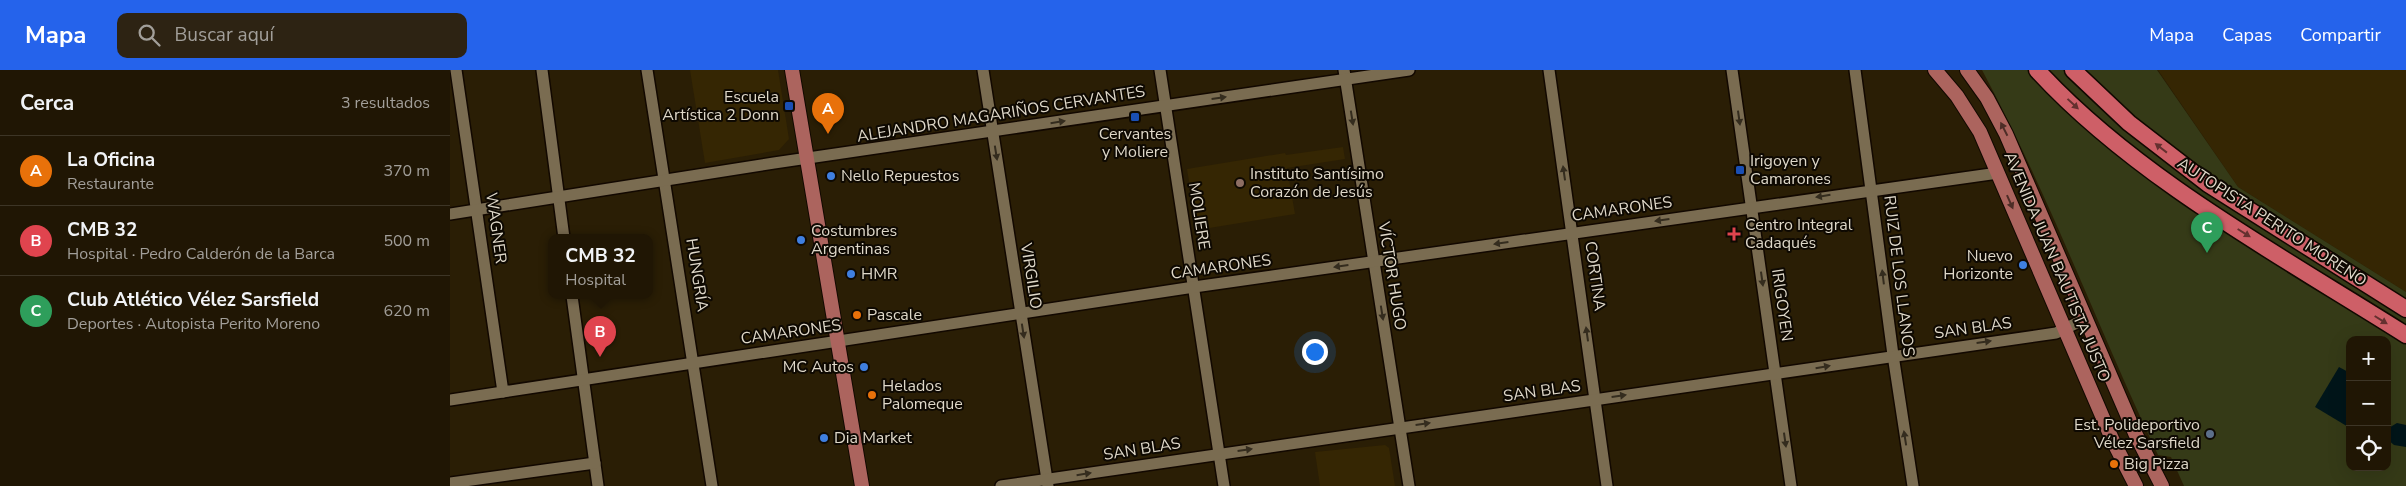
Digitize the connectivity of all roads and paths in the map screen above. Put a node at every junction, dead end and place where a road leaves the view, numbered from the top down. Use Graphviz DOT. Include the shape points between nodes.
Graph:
graph roads {
  1 [pos="456,70"];
  2 [pos="542,70"];
  3 [pos="647,70"];
  4 [pos="792,70"];
  5 [pos="983,70"];
  6 [pos="1160,70"];
  7 [pos="1409,70"];
  8 [pos="1549,70"];
  9 [pos="1732,70"];
  10 [pos="1855,70"];
  11 [pos="1935,70"];
  12 [pos="1967,70"];
  13 [pos="2037,70"];
  14 [pos="2074,70"];
  15 [pos="1345,75"];
  16 [pos="1166,105"];
  17 [pos="992,132"];
  18 [pos="807,160"];
  19 [pos="1998,173"];
  20 [pos="666,181"];
  21 [pos="1871,189"];
  22 [pos="558,198"];
  23 [pos="1751,207"];
  24 [pos="477,210"];
  25 [pos="450,214"];
  26 [pos="1572,233"];
  27 [pos="563,234"];
  28 [pos="1374,262"];
  29 [pos="1194,287"];
  30 [pos="572,299"];
  31 [pos="2406,309"];
  32 [pos="1020,313"];
  33 [pos="2086,319"];
  34 [pos="2065,328"];
  35 [pos="2406,335"];
  36 [pos="837,342"];
  37 [pos="1893,355"];
  38 [pos="694,362"];
  39 [pos="1775,375"];
  40 [pos="584,379"];
  41 [pos="503,392"];
  42 [pos="1596,399"];
  43 [pos="450,400"];
  44 [pos="1400,428"];
  45 [pos="1219,453"];
  46 [pos="595,463"];
  47 [pos="450,483"];
  48 [pos="1047,483"];
  49 [pos="2159,485"];
  50 [pos="598,486"];
  51 [pos="712,486"];
  52 [pos="862,486"];
  53 [pos="1001,486"];
  54 [pos="1224,486"];
  55 [pos="1409,486"];
  56 [pos="1607,486"];
  57 [pos="1791,486"];
  58 [pos="1912,486"];
  59 [pos="2136,486"];
  1 -- 24 [label="street, WAGNER"];
  2 -- 22 [label="street"];
  3 -- 20 [label="street, HUNGRÍA"];
  4 -- 18 [label="main road"];
  5 -- 17 [label="street, VIRGILIO"];
  6 -- 16 [label="street, MOLIERE"];
  7 -- 15 [label="street, ALEJANDRO MAGARIÑOS CERVANTES"];
  26 -- 8 [label="street, CORTINA, one-way"];
  9 -- 23 [label="street, IRIGOYEN, one-way"];
  10 -- 21 [label="street, RUIZ DE LOS LLANOS"];
  11 -- 19 [label="main road, AVENIDA JUAN BAUTISTA JUSTO" via="1966,109"];
  33 -- 12 [label="main road, AVENIDA JUAN BAUTISTA JUSTO, one-way" via="2006,134 1987,98"];
  13 -- 35 [label="highway, AUTOPISTA PERITO MORENO, one-way" via="2116,143 2195,202"];
  31 -- 14 [label="highway, AUTOPISTA PERITO MORENO, one-way" via="2208,184 2129,123"];
  16 -- 15 [label="street, ALEJANDRO MAGARIÑOS CERVANTES, one-way"];
  15 -- 28 [label="street, VÍCTOR HUGO, one-way"];
  17 -- 16 [label="street, ALEJANDRO MAGARIÑOS CERVANTES, one-way"];
  16 -- 29 [label="street, MOLIERE"];
  17 -- 18 [label="street, ALEJANDRO MAGARIÑOS CERVANTES"];
  17 -- 32 [label="street, VIRGILIO, one-way"];
  18 -- 20 [label="street, ALEJANDRO MAGARIÑOS CERVANTES"];
  18 -- 36 [label="main road"];
  19 -- 21 [label="street, CAMARONES"];
  19 -- 34 [label="main road, AVENIDA JUAN BAUTISTA JUSTO, one-way"];
  20 -- 22 [label="street, ALEJANDRO MAGARIÑOS CERVANTES"];
  20 -- 38 [label="street, HUNGRÍA"];
  21 -- 23 [label="street, CAMARONES, one-way"];
  37 -- 21 [label="street, RUIZ DE LOS LLANOS, one-way"];
  22 -- 24 [label="street, ALEJANDRO MAGARIÑOS CERVANTES"];
  22 -- 27 [label="street"];
  23 -- 26 [label="street, CAMARONES, one-way"];
  23 -- 39 [label="street, IRIGOYEN, one-way"];
  24 -- 25 [label="street, ALEJANDRO MAGARIÑOS CERVANTES"];
  24 -- 41 [label="street, WAGNER"];
  26 -- 28 [label="street, CAMARONES, one-way"];
  42 -- 26 [label="street, CORTINA, one-way"];
  28 -- 29 [label="street, CAMARONES, one-way"];
  28 -- 44 [label="street, VÍCTOR HUGO, one-way"];
  29 -- 32 [label="street, CAMARONES"];
  29 -- 45 [label="street, MOLIERE"];
  30 -- 40 [label="street"];
  32 -- 36 [label="street, CAMARONES"];
  32 -- 48 [label="street, VIRGILIO, one-way"];
  33 -- 34 [label="street, SAN BLAS"];
  33 -- 49 [label="main road, AVENIDA JUAN BAUTISTA JUSTO"];
  37 -- 34 [label="street, SAN BLAS, one-way" via="2056,333"];
  34 -- 59 [label="main road, AVENIDA JUAN BAUTISTA JUSTO" via="2112,439"];
  36 -- 38 [label="street, CAMARONES"];
  36 -- 52 [label="main road"];
  39 -- 37 [label="street, SAN BLAS, one-way"];
  58 -- 37 [label="street, RUIZ DE LOS LLANOS, one-way"];
  38 -- 40 [label="street, CAMARONES"];
  38 -- 51 [label="street, HUNGRÍA"];
  42 -- 39 [label="street, SAN BLAS, one-way"];
  39 -- 57 [label="street, IRIGOYEN, one-way"];
  40 -- 41 [label="street, CAMARONES"];
  40 -- 46 [label="street"];
  41 -- 43 [label="street, CAMARONES"];
  44 -- 42 [label="street, SAN BLAS, one-way"];
  42 -- 56 [label="street, CORTINA"];
  45 -- 44 [label="street, SAN BLAS, one-way"];
  44 -- 55 [label="street, VÍCTOR HUGO"];
  48 -- 45 [label="street, SAN BLAS, one-way"];
  45 -- 54 [label="street, MOLIERE"];
  46 -- 47 [label="street"];
  46 -- 50 [label="street"];
  48 -- 53 [label="street, SAN BLAS"];
}
